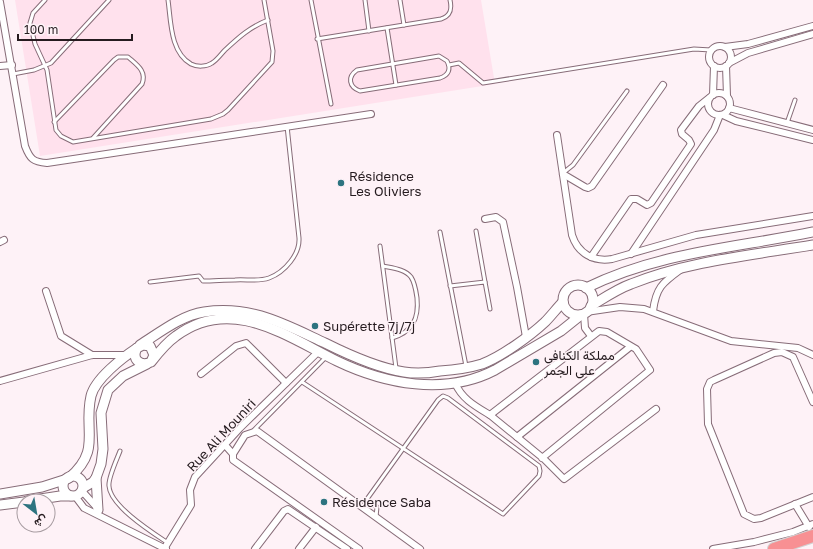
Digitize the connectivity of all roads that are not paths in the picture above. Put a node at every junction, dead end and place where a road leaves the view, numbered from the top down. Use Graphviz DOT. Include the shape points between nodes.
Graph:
graph roads {
  1 [pos="45,0"];
  2 [pos="109,0"];
  3 [pos="168,0"];
  4 [pos="264,0"];
  5 [pos="311,0"];
  6 [pos="365,0"];
  7 [pos="400,0"];
  8 [pos="450,0"];
  9 [pos="0,2"];
  10 [pos="268,20"];
  11 [pos="404,25"];
  12 [pos="813,26"];
  13 [pos="387,28"];
  14 [pos="369,30"];
  15 [pos="813,34"];
  16 [pos="318,39"];
  17 [pos="725,47"];
  18 [pos="711,50"];
  19 [pos="392,64"];
  20 [pos="728,64"];
  21 [pos="12,65"];
  22 [pos="449,65"];
  23 [pos="0,66"];
  24 [pos="46,66"];
  25 [pos="714,66"];
  26 [pos="13,74"];
  27 [pos="396,85"];
  28 [pos="663,85"];
  29 [pos="627,91"];
  30 [pos="727,96"];
  31 [pos="711,97"];
  32 [pos="795,100"];
  33 [pos="330,104"];
  34 [pos="730,108"];
  35 [pos="371,114"];
  36 [pos="722,115"];
  37 [pos="54,122"];
  38 [pos="787,123"];
  39 [pos="287,126"];
  40 [pos="813,130"];
  41 [pos="557,135"];
  42 [pos="93,138"];
  43 [pos="813,140"];
  44 [pos="563,173"];
  45 [pos="813,216"];
  46 [pos="485,219"];
  47 [pos="476,231"];
  48 [pos="440,232"];
  49 [pos="813,232"];
  50 [pos="813,245"];
  51 [pos="380,246"];
  52 [pos="631,254"];
  53 [pos="591,257"];
  54 [pos="383,266"];
  55 [pos="683,268"];
  56 [pos="150,282"];
  57 [pos="485,282"];
  58 [pos="450,286"];
  59 [pos="586,288"];
  60 [pos="46,291"];
  61 [pos="563,302"];
  62 [pos="490,309"];
  63 [pos="653,311"];
  64 [pos="585,312"];
  65 [pos="591,336"];
  66 [pos="526,337"];
  67 [pos="392,338"];
  68 [pos="138,347"];
  69 [pos="630,347"];
  70 [pos="323,353"];
  71 [pos="92,355"];
  72 [pos="127,355"];
  73 [pos="813,355"];
  74 [pos="150,362"];
  75 [pos="466,368"];
  76 [pos="397,370"];
  77 [pos="201,374"];
  78 [pos="0,381"];
  79 [pos="302,382"];
  80 [pos="286,383"];
  81 [pos="455,383"];
  82 [pos="813,402"];
  83 [pos="656,409"];
  84 [pos="490,415"];
  85 [pos="253,431"];
  86 [pos="516,437"];
  87 [pos="225,445"];
  88 [pos="402,449"];
  89 [pos="120,451"];
  90 [pos="233,454"];
  91 [pos="542,458"];
  92 [pos="68,478"];
  93 [pos="96,478"];
  94 [pos="78,493"];
  95 [pos="0,494"];
  96 [pos="56,497"];
  97 [pos="813,497"];
  98 [pos="16,503"];
  99 [pos="795,504"];
  100 [pos="0,505"];
  101 [pos="101,513"];
  102 [pos="376,517"];
  103 [pos="316,527"];
  104 [pos="812,529"];
  105 [pos="166,547"];
  106 [pos="740,547"];
  107 [pos="255,549"];
  108 [pos="299,549"];
  109 [pos="347,549"];
  110 [pos="359,549"];
  111 [pos="420,549"];
  112 [pos="713,549"];
  113 [pos="774,549"];
  1 -- 24 [label="lane" via="30,20 35,44"];
  2 -- 24 [label="lane" via="60,55"];
  3 -- 10 [label="lane" via="179,54 195,66 212,63 246,30"];
  4 -- 10 [label="lane"];
  5 -- 16 [label="lane"];
  6 -- 14 [label="lane"];
  7 -- 11 [label="lane"];
  8 -- 11 [label="lane" via="450,11 445,18"];
  9 -- 21 [label="street"];
  10 -- 42 [label="lane" via="273,51 272,62 223,114 210,119"];
  11 -- 13 [label="lane"];
  12 -- 17 [label="street" via="748,44"];
  13 -- 14 [label="lane"];
  13 -- 19 [label="lane"];
  14 -- 16 [label="lane"];
  15 -- 20 [label="street" via="748,53"];
  16 -- 33 [label="lane"];
  17 -- 18 [label="street" via="717,46"];
  17 -- 20 [label="street" via="731,54"];
  18 -- 22 [label="lane" via="694,49 483,83 459,62"];
  18 -- 25 [label="street" via="709,57"];
  19 -- 22 [label="lane" via="440,56 448,60"];
  19 -- 27 [label="lane"];
  19 -- 27 [label="lane" via="356,70 350,77 350,82 360,91"];
  20 -- 25 [label="street" via="720,68"];
  20 -- 30 [label="street"];
  21 -- 23 [label="street"];
  21 -- 26 [label="street"];
  22 -- 27 [label="lane" via="448,74 444,77"];
  24 -- 26 [label="lane"];
  24 -- 37 [label="lane"];
  25 -- 31 [label="street"];
  26 -- 39 [label="street" via="25,146 36,162 47,163"];
  28 -- 44 [label="street" via="592,186 585,187"];
  29 -- 44 [label="lane" via="573,165"];
  30 -- 31 [label="street" via="722,93"];
  30 -- 34 [label="street"];
  31 -- 36 [label="street" via="708,105 710,112"];
  31 -- 53 [label="street" via="699,106 681,130 690,144 651,203 647,205 637,199 631,200"];
  32 -- 38 [label="lane"];
  34 -- 36 [label="street"];
  34 -- 38 [label="street"];
  35 -- 39 [label="street"];
  36 -- 43 [label="street" via="736,121"];
  36 -- 52 [label="street"];
  37 -- 42 [label="lane" via="56,130 66,140 73,142"];
  37 -- 42 [label="lane" via="114,60 118,57 128,57 143,71 142,84"];
  38 -- 40 [label="street"];
  39 -- 56 [label="lane" via="299,238 294,258 270,278 252,281 203,281 199,276"];
  41 -- 44 [label="street"];
  44 -- 53 [label="street" via="573,240 582,252"];
  45 -- 52 [label="street" via="709,232"];
  46 -- 66 [label="street" via="496,217 503,222"];
  47 -- 57 [label="lane"];
  48 -- 58 [label="lane"];
  49 -- 59 [label="street" via="688,253"];
  50 -- 55 [label="street"];
  51 -- 54 [label="lane"];
  52 -- 53 [label="street" via="605,260"];
  54 -- 67 [label="lane"];
  54 -- 67 [label="lane" via="403,270 411,277 416,290 416,322 409,330"];
  55 -- 63 [label="street" via="661,285"];
  55 -- 64 [label="street" via="631,283"];
  57 -- 58 [label="lane"];
  57 -- 62 [label="lane"];
  58 -- 75 [label="lane"];
  59 -- 61 [label="street" via="570,288 564,294"];
  59 -- 64 [label="street" via="592,298"];
  60 -- 71 [label="street" via="61,336"];
  61 -- 64 [label="street" via="570,313"];
  61 -- 66 [label="street" via="545,322"];
  63 -- 64 [label="street" via="620,307"];
  63 -- 73 [label="street" via="732,340 798,348"];
  64 -- 65 [label="street" via="585,328"];
  64 -- 81 [label="street" via="561,331 495,370 484,376"];
  65 -- 69 [label="street" via="599,331 607,332"];
  65 -- 84 [label="street"];
  66 -- 75 [label="street" via="483,364"];
  67 -- 76 [label="lane"];
  68 -- 72 [label="street"];
  68 -- 74 [label="street" via="134,354 137,360 142,364"];
  68 -- 74 [label="street" via="147,345 152,349 154,355"];
  68 -- 76 [label="street" via="186,318 202,312 238,310 276,320 342,351"];
  69 -- 86 [label="street"];
  69 -- 91 [label="street" via="636,349 650,370"];
  70 -- 74 [label="street" via="251,321 216,319 200,323 175,336"];
  70 -- 79 [label="lane"];
  70 -- 80 [label="street, Rue Ali Mouniri"];
  70 -- 81 [label="street" via="358,370 390,380 412,384"];
  71 -- 72 [label="street"];
  71 -- 78 [label="street"];
  72 -- 92 [label="street" via="95,387 91,395 91,441 88,452 83,463"];
  74 -- 93 [label="street" via="122,376 108,390 101,413 103,449"];
  75 -- 76 [label="street" via="426,373"];
  77 -- 80 [label="street" via="236,346 246,343"];
  79 -- 85 [label="lane"];
  79 -- 88 [label="lane"];
  80 -- 87 [label="street, Rue Ali Mouniri"];
  81 -- 84 [label="street" via="468,402"];
  82 -- 99 [label="street" via="793,357 782,352 774,353 710,382 707,390 708,424 744,514 754,519 761,518"];
  83 -- 91 [label="street" via="564,479"];
  84 -- 86 [label="street"];
  85 -- 90 [label="street" via="245,435"];
  85 -- 102 [label="street" via="262,434"];
  86 -- 91 [label="street"];
  87 -- 90 [label="street"];
  87 -- 105 [label="street, Rue Ali Mouniri" via="195,476 190,490 191,505"];
  88 -- 88 [label="lane" via="503,514 539,476 540,471 539,466 446,396 438,400"];
  88 -- 102 [label="lane" via="367,499 377,507"];
  89 -- 105 [label="lane" via="109,486 113,497"];
  90 -- 110 [label="street" via="233,460"];
  92 -- 94 [label="street" via="78,477 82,482"];
  92 -- 94 [label="street" via="64,484 64,491"];
  92 -- 95 [label="street"];
  93 -- 94 [label="street"];
  93 -- 101 [label="street"];
  94 -- 96 [label="street"];
  94 -- 101 [label="street"];
  94 -- 101 [label="street" via="84,508"];
  97 -- 99 [label="street"];
  98 -- 100 [label="street"];
  99 -- 104 [label="street"];
  101 -- 105 [label="street"];
  102 -- 111 [label="street"];
  103 -- 107 [label="street" via="288,509"];
  103 -- 108 [label="street"];
  103 -- 109 [label="street"];
  104 -- 106 [label="street"];
  104 -- 113 [label="highway"];
  106 -- 112 [label="street"];
}
